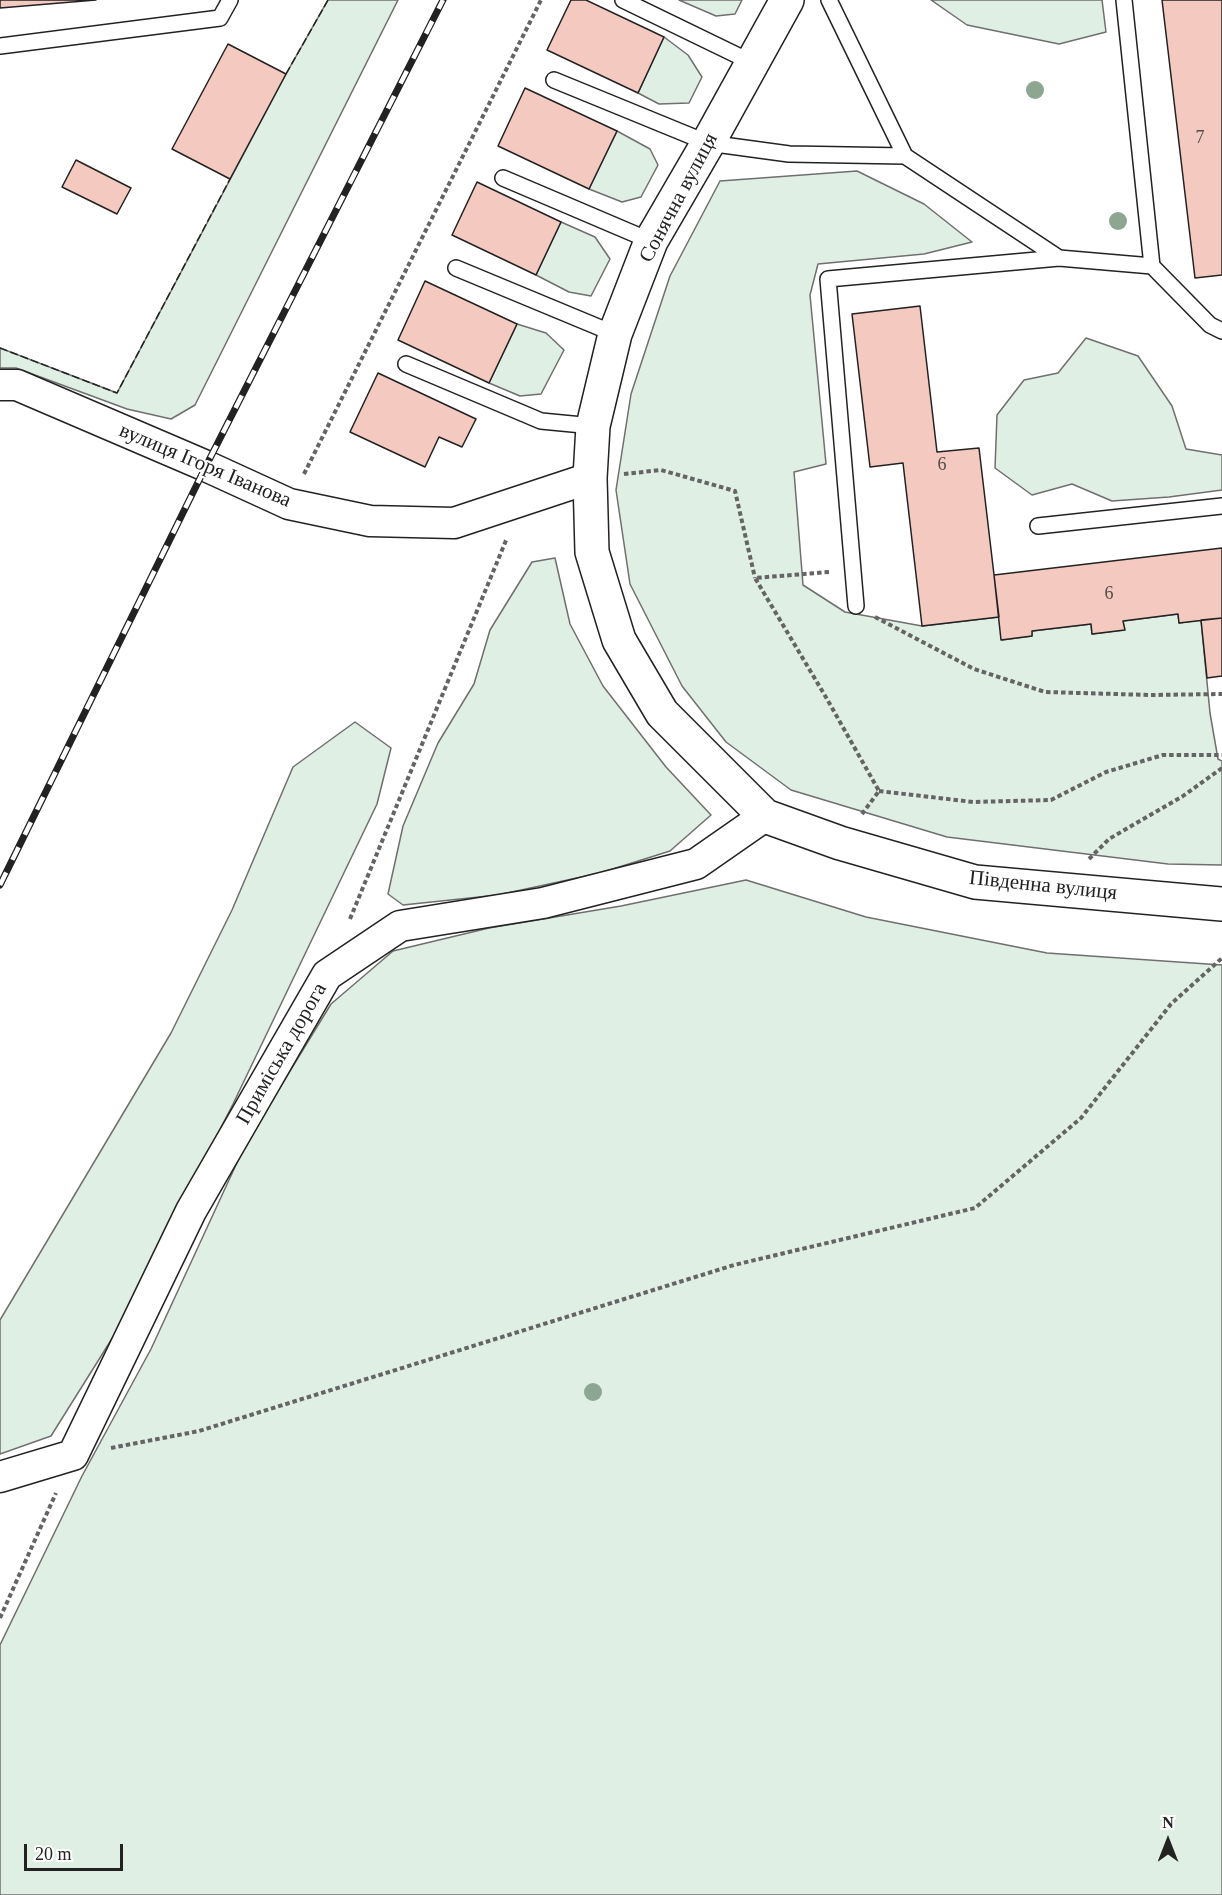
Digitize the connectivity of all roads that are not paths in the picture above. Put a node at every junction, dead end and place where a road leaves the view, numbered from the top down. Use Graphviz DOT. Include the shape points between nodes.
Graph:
graph roads {
  1 [pos="230,0"];
  2 [pos="622,0"];
  3 [pos="787,0"];
  4 [pos="829,0"];
  5 [pos="1124,0"];
  6 [pos="0,46"];
  7 [pos="753,63"];
  8 [pos="554,80"];
  9 [pos="708,143"];
  10 [pos="905,156"];
  11 [pos="503,178"];
  12 [pos="651,241"];
  13 [pos="1059,258"];
  14 [pos="1152,266"];
  15 [pos="456,268"];
  16 [pos="1222,331"];
  17 [pos="615,334"];
  18 [pos="406,364"];
  19 [pos="0,385"];
  20 [pos="593,426"];
  21 [pos="591,478"];
  22 [pos="1222,507"];
  23 [pos="1038,526"];
  24 [pos="856,606"];
  25 [pos="765,816"];
  26 [pos="1222,904"];
  27 [pos="0,1477"];
  1 -- 6 [label="lane" via="220,18"];
  2 -- 7 [label="lane"];
  3 -- 7 [label="street, Сонячна вулиця"];
  4 -- 10 [label="lane"];
  5 -- 14 [label="lane"];
  7 -- 9 [label="street, Сонячна вулиця"];
  8 -- 9 [label="lane"];
  9 -- 10 [label="lane" via="789,154"];
  9 -- 12 [label="street, Сонячна вулиця"];
  10 -- 13 [label="lane"];
  11 -- 12 [label="lane"];
  12 -- 17 [label="street, Сонячна вулиця"];
  13 -- 14 [label="lane"];
  13 -- 24 [label="lane" via="828,279"];
  14 -- 16 [label="lane" via="1210,326"];
  15 -- 17 [label="lane"];
  17 -- 20 [label="street, Сонячна вулиця"];
  18 -- 20 [label="lane" via="541,421"];
  19 -- 21 [label="street, вулиця Ігоря Іванова" via="17,385 289,504 370,521 454,523"];
  20 -- 21 [label="street, Сонячна вулиця"];
  21 -- 25 [label="street, Сонячна вулиця" via="592,552 619,640 662,713"];
  22 -- 23 [label="lane"];
  25 -- 26 [label="street, Південна вулиця" via="840,843 975,882"];
  25 -- 27 [label="street, Приміська дорога" via="696,864 543,903 400,926 327,975 192,1211 73,1455"];
}
